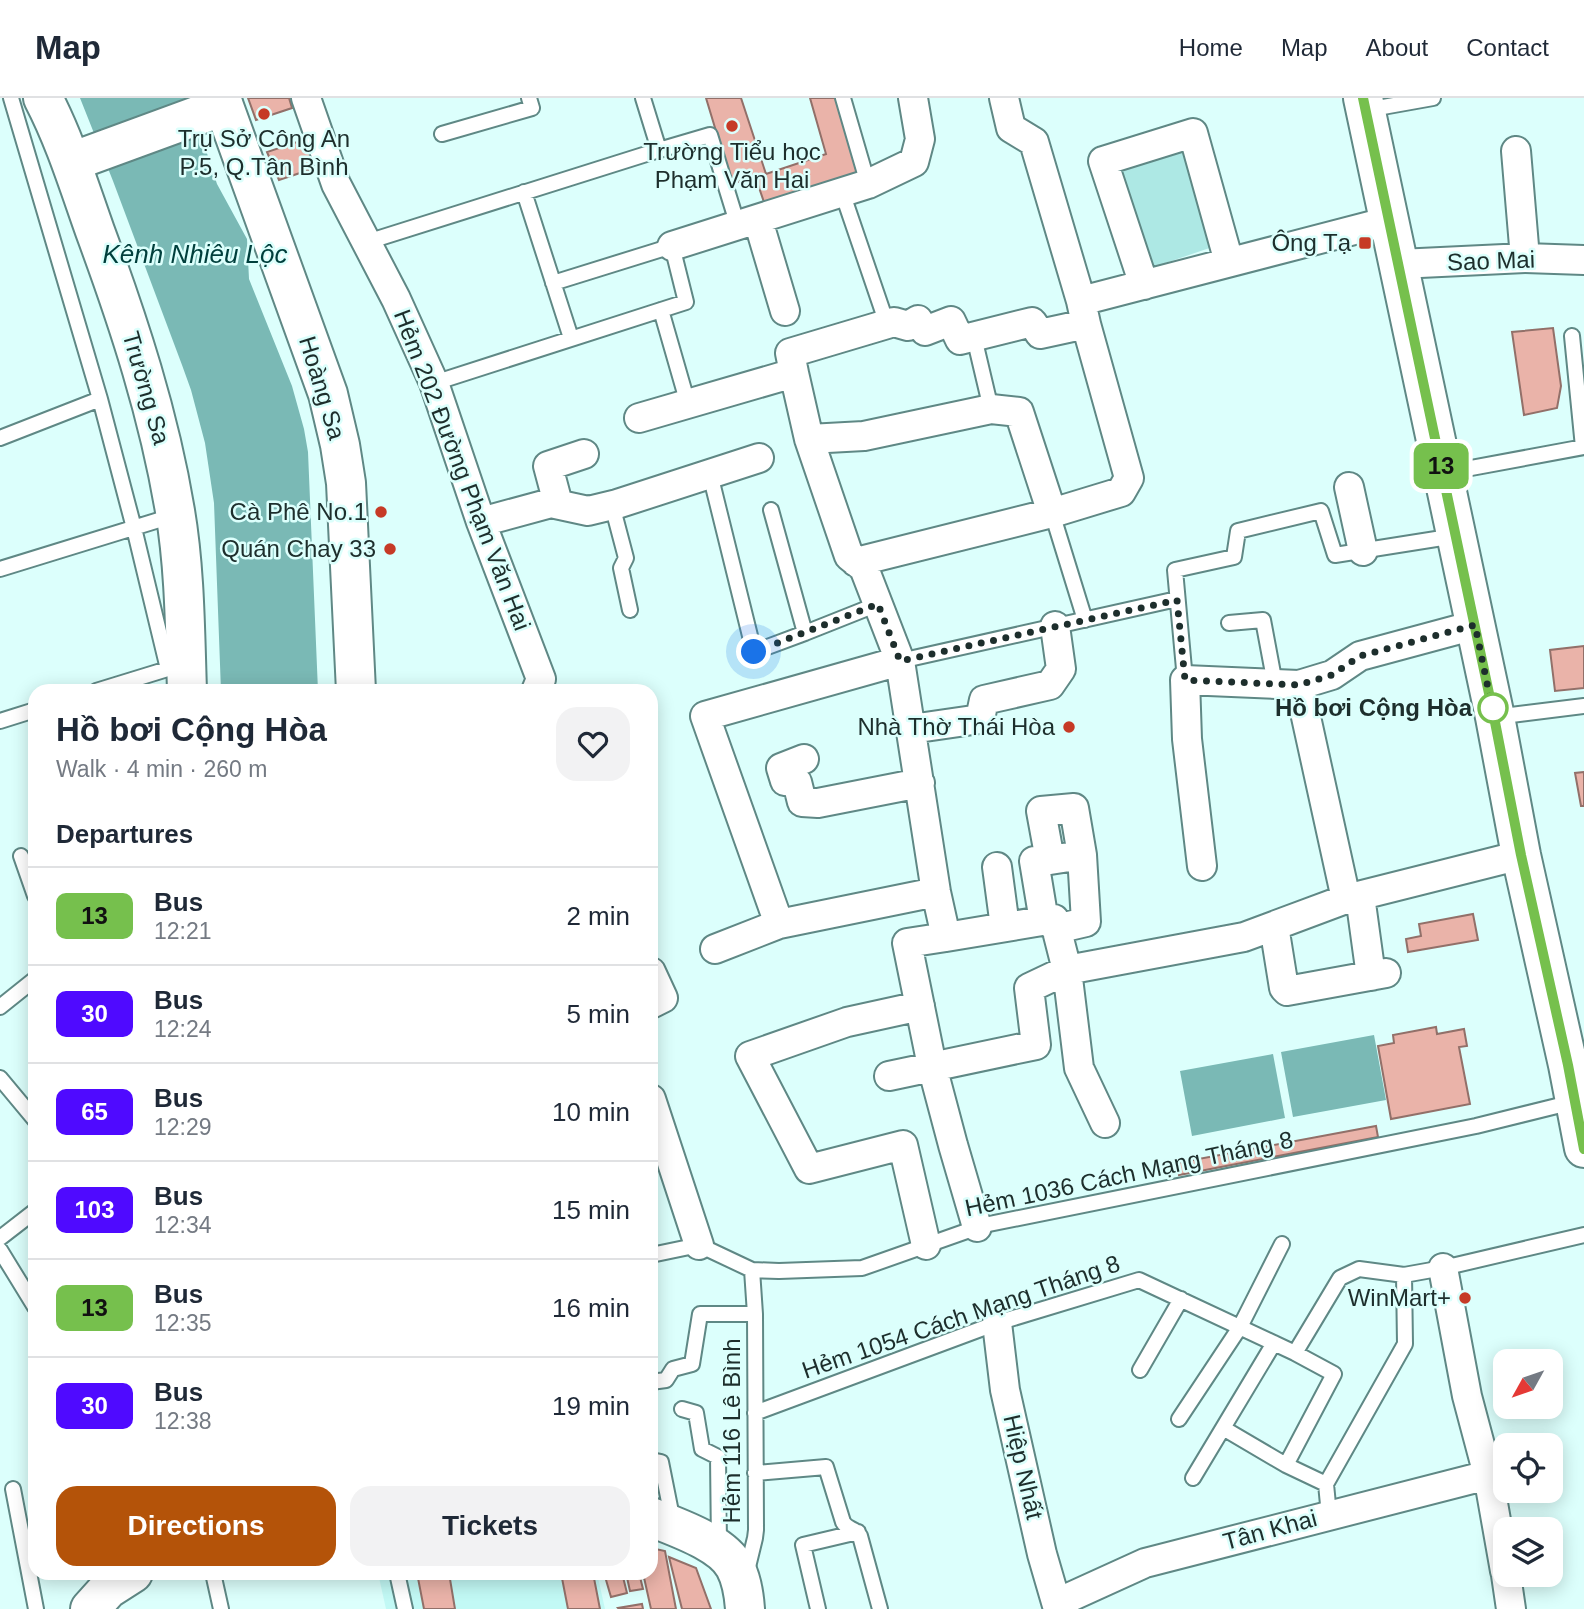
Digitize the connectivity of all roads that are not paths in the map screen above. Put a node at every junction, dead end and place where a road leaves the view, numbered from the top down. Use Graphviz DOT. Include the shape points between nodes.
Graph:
graph roads {
  1 [pos="11,98"];
  2 [pos="43,98"];
  3 [pos="306,98"];
  4 [pos="643,98"];
  5 [pos="844,98"];
  6 [pos="913,98"];
  7 [pos="1004,98"];
  8 [pos="1433,98"];
  9 [pos="531,103"];
  10 [pos="1365,104"];
  11 [pos="217,106"];
  12 [pos="442,134"];
  13 [pos="659,150"];
  14 [pos="1516,151"];
  15 [pos="80,158"];
  16 [pos="855,188"];
  17 [pos="524,192"];
  18 [pos="1389,221"];
  19 [pos="748,223"];
  20 [pos="367,242"];
  21 [pos="672,246"];
  22 [pos="1525,258"];
  23 [pos="1584,260"];
  24 [pos="1229,262"];
  25 [pos="1399,264"];
  26 [pos="553,283"];
  27 [pos="1144,285"];
  28 [pos="661,310"];
  29 [pos="785,311"];
  30 [pos="1084,312"];
  31 [pos="887,324"];
  32 [pos="1572,336"];
  33 [pos="974,337"];
  34 [pos="572,338"];
  35 [pos="794,373"];
  36 [pos="433,383"];
  37 [pos="100,399"];
  38 [pos="688,404"];
  39 [pos="991,409"];
  40 [pos="639,418"];
  41 [pos="0,438"];
  42 [pos="809,439"];
  43 [pos="1584,447"];
  44 [pos="584,454"];
  45 [pos="759,458"];
  46 [pos="1443,473"];
  47 [pos="710,474"];
  48 [pos="1349,487"];
  49 [pos="551,503"];
  50 [pos="612,505"];
  51 [pos="771,510"];
  52 [pos="1052,513"];
  53 [pos="176,514"];
  54 [pos="481,522"];
  55 [pos="134,528"];
  56 [pos="1456,536"];
  57 [pos="1363,551"];
  58 [pos="856,562"];
  59 [pos="0,569"];
  60 [pos="1177,600"];
  61 [pos="878,604"];
  62 [pos="630,610"];
  63 [pos="1085,620"];
  64 [pos="1229,623"];
  65 [pos="1475,625"];
  66 [pos="1055,626"];
  67 [pos="805,633"];
  68 [pos="900,661"];
  69 [pos="180,675"];
  70 [pos="1185,680"];
  71 [pos="133,684"];
  72 [pos="356,684"];
  73 [pos="539,684"];
  74 [pos="1287,684"];
  75 [pos="1584,706"];
  76 [pos="28,712"];
  77 [pos="1494,717"];
  78 [pos="0,721"];
  79 [pos="911,729"];
  80 [pos="804,759"];
  81 [pos="920,783"];
  82 [pos="1082,855"];
  83 [pos="1521,855"];
  84 [pos="21,856"];
  85 [pos="1034,861"];
  86 [pos="1202,866"];
  87 [pos="997,867"];
  88 [pos="28,876"];
  89 [pos="936,891"];
  90 [pos="1353,898"];
  91 [pos="779,924"];
  92 [pos="1050,925"];
  93 [pos="1274,926"];
  94 [pos="1005,927"];
  95 [pos="946,937"];
  96 [pos="715,949"];
  97 [pos="1067,970"];
  98 [pos="28,985"];
  99 [pos="658,987"];
  100 [pos="658,1000"];
  101 [pos="920,1006"];
  102 [pos="0,1007"];
  103 [pos="932,1066"];
  104 [pos="888,1076"];
  105 [pos="1575,1077"];
  106 [pos="0,1078"];
  107 [pos="28,1112"];
  108 [pos="1105,1124"];
  109 [pos="658,1137"];
  110 [pos="1584,1148"];
  111 [pos="28,1216"];
  112 [pos="977,1227"];
  113 [pos="1584,1235"];
  114 [pos="0,1238"];
  115 [pos="1282,1244"];
  116 [pos="699,1245"];
  117 [pos="926,1245"];
  118 [pos="0,1250"];
  119 [pos="658,1254"];
  120 [pos="1443,1268"];
  121 [pos="752,1270"];
  122 [pos="1404,1276"];
  123 [pos="28,1296"];
  124 [pos="1181,1299"];
  125 [pos="755,1314"];
  126 [pos="997,1323"];
  127 [pos="1240,1327"];
  128 [pos="1274,1343"];
  129 [pos="1295,1353"];
  130 [pos="1140,1370"];
  131 [pos="658,1381"];
  132 [pos="682,1409"];
  133 [pos="755,1413"];
  134 [pos="1179,1419"];
  135 [pos="1223,1428"];
  136 [pos="658,1462"];
  137 [pos="1286,1465"];
  138 [pos="755,1474"];
  139 [pos="1489,1475"];
  140 [pos="1193,1478"];
  141 [pos="1326,1484"];
  142 [pos="13,1489"];
  143 [pos="1329,1515"];
  144 [pos="1496,1517"];
  145 [pos="663,1522"];
  146 [pos="858,1532"];
  147 [pos="719,1550"];
  148 [pos="28,1567"];
  149 [pos="30,1580"];
  150 [pos="215,1580"];
  151 [pos="399,1580"];
  152 [pos="1507,1587"];
  153 [pos="744,1600"];
  154 [pos="1052,1607"];
  155 [pos="36,1609"];
  156 [pos="221,1609"];
  157 [pos="405,1609"];
  158 [pos="818,1609"];
  159 [pos="880,1609"];
  160 [pos="1511,1609"];
  1 -- 37 [label="lane"];
  2 -- 15 [label="street, Trường Sa"];
  3 -- 20 [label="street, Hẻm 202 Đường Phạm Văn Hai" via="333,178"];
  4 -- 13 [label="lane"];
  5 -- 16 [label="lane"];
  6 -- 16 [label="street" via="920,139 914,162"];
  7 -- 30 [label="street" via="1011,128 1034,142"];
  8 -- 10 [label="lane"];
  9 -- 12 [label="lane"];
  10 -- 18 [label="street"];
  11 -- 15 [label="street"];
  11 -- 72 [label="street, Hoàng Sa" via="335,421 346,483"];
  13 -- 17 [label="lane"];
  13 -- 19 [label="lane" via="710,135"];
  14 -- 22 [label="street"];
  15 -- 53 [label="street, Trường Sa" via="164,452"];
  16 -- 19 [label="street"];
  16 -- 31 [label="lane"];
  17 -- 20 [label="lane"];
  17 -- 26 [label="lane"];
  18 -- 24 [label="street"];
  18 -- 25 [label="street"];
  19 -- 21 [label="street"];
  19 -- 29 [label="street"];
  20 -- 36 [label="street, Hẻm 202 Đường Phạm Văn Hai"];
  21 -- 26 [label="lane"];
  21 -- 28 [label="lane" via="686,302"];
  22 -- 23 [label="street, Sao Mai"];
  22 -- 25 [label="street, Sao Mai"];
  24 -- 27 [label="street"];
  24 -- 27 [label="street" via="1194,133 1103,161"];
  25 -- 46 [label="street"];
  26 -- 34 [label="lane"];
  27 -- 30 [label="street"];
  28 -- 34 [label="lane"];
  28 -- 38 [label="lane"];
  30 -- 33 [label="street" via="1040,334 1032,322"];
  30 -- 52 [label="street" via="1129,478 1121,492"];
  31 -- 33 [label="street" via="908,326 918,320 925,331 951,321 960,340"];
  31 -- 35 [label="street" via="790,354"];
  32 -- 43 [label="lane"];
  33 -- 39 [label="lane"];
  34 -- 36 [label="lane"];
  35 -- 38 [label="street"];
  35 -- 42 [label="street"];
  36 -- 54 [label="street, Hẻm 202 Đường Phạm Văn Hai"];
  37 -- 41 [label="lane"];
  37 -- 55 [label="lane"];
  38 -- 40 [label="street"];
  39 -- 42 [label="street" via="863,436"];
  39 -- 52 [label="street" via="1018,412"];
  42 -- 58 [label="street" via="849,556"];
  43 -- 46 [label="lane"];
  44 -- 49 [label="street" via="548,466 556,496"];
  45 -- 47 [label="street"];
  46 -- 56 [label="street"];
  47 -- 50 [label="street"];
  47 -- 67 [label="lane" via="754,652"];
  48 -- 57 [label="street"];
  49 -- 50 [label="street" via="588,511"];
  49 -- 54 [label="street"];
  50 -- 62 [label="lane" via="626,558 621,568"];
  51 -- 67 [label="lane"];
  52 -- 58 [label="street"];
  52 -- 63 [label="lane"];
  53 -- 55 [label="lane"];
  53 -- 69 [label="street, Trường Sa" via="183,589"];
  54 -- 73 [label="street, Hẻm 202 Đường Phạm Văn Hai" via="541,679"];
  55 -- 59 [label="lane"];
  55 -- 69 [label="lane"];
  56 -- 57 [label="lane"];
  56 -- 65 [label="street"];
  57 -- 60 [label="lane" via="1335,555 1321,511 1238,531 1234,557 1175,570"];
  58 -- 61 [label="street" via="864,568"];
  60 -- 63 [label="lane"];
  60 -- 70 [label="lane"];
  61 -- 67 [label="lane"];
  61 -- 68 [label="street"];
  63 -- 66 [label="lane"];
  64 -- 74 [label="lane" via="1263,620"];
  65 -- 74 [label="street" via="1360,656 1332,675"];
  65 -- 77 [label="street"];
  66 -- 68 [label="lane"];
  66 -- 79 [label="street" via="1061,669 1050,685 984,700 980,719"];
  68 -- 79 [label="street"];
  68 -- 91 [label="street" via="705,716"];
  69 -- 71 [label="lane"];
  70 -- 74 [label="street"];
  70 -- 86 [label="street" via="1186,739"];
  74 -- 90 [label="street"];
  75 -- 77 [label="lane"];
  76 -- 78 [label="lane"];
  77 -- 83 [label="street"];
  79 -- 81 [label="street"];
  80 -- 81 [label="street" via="781,768 785,781 797,782 802,802 818,803"];
  81 -- 89 [label="street"];
  82 -- 92 [label="street" via="1086,922"];
  83 -- 90 [label="street"];
  83 -- 105 [label="street"];
  84 -- 88 [label="lane"];
  85 -- 92 [label="street"];
  87 -- 94 [label="street"];
  89 -- 91 [label="street"];
  89 -- 95 [label="street"];
  90 -- 93 [label="street"];
  90 -- 93 [label="street" via="1379,975 1287,991"];
  91 -- 96 [label="street"];
  92 -- 94 [label="street"];
  92 -- 97 [label="street"];
  93 -- 97 [label="street" via="1244,937"];
  94 -- 95 [label="street"];
  95 -- 101 [label="street" via="907,943"];
  97 -- 103 [label="street" via="1029,988 1036,1045"];
  97 -- 108 [label="street" via="1079,1068"];
  98 -- 102 [label="lane"];
  99 -- 100 [label="street" via="663,998"];
  101 -- 103 [label="street"];
  101 -- 117 [label="street" via="847,1022 750,1056 809,1169 903,1145"];
  103 -- 104 [label="street"];
  103 -- 112 [label="street"];
  105 -- 110 [label="street"];
  105 -- 112 [label="lane, Hẻm 1036 Cách Mạng Tháng 8" via="1476,1126"];
  106 -- 107 [label="lane"];
  109 -- 116 [label="street"];
  111 -- 114 [label="lane"];
  112 -- 117 [label="lane, Hẻm 1036 Cách Mạng Tháng 8"];
  113 -- 120 [label="lane"];
  115 -- 127 [label="lane"];
  116 -- 119 [label="lane"];
  116 -- 121 [label="lane, Hẻm 1036 Cách Mạng Tháng 8"];
  117 -- 121 [label="lane, Hẻm 1036 Cách Mạng Tháng 8" via="862,1268"];
  118 -- 123 [label="lane"];
  120 -- 122 [label="lane"];
  120 -- 139 [label="street" via="1467,1396"];
  121 -- 125 [label="lane, Hẻm 116 Lê Bình"];
  122 -- 129 [label="lane" via="1359,1269 1340,1278"];
  122 -- 141 [label="lane" via="1405,1344"];
  124 -- 126 [label="lane, Hẻm 1054 Cách Mạng Tháng 8" via="1139,1280"];
  124 -- 127 [label="lane, Hẻm 1054 Cách Mạng Tháng 8"];
  124 -- 130 [label="lane"];
  125 -- 131 [label="lane" via="700,1314 692,1364 673,1369 666,1380"];
  125 -- 133 [label="lane, Hẻm 116 Lê Bình"];
  126 -- 133 [label="lane, Hẻm 1054 Cách Mạng Tháng 8"];
  126 -- 154 [label="street, Hiệp Nhất" via="1006,1391"];
  127 -- 128 [label="lane, Hẻm 1054 Cách Mạng Tháng 8"];
  127 -- 134 [label="lane"];
  128 -- 129 [label="lane, Hẻm 1054 Cách Mạng Tháng 8"];
  128 -- 135 [label="lane"];
  129 -- 137 [label="lane, Hẻm 1054 Cách Mạng Tháng 8" via="1334,1374"];
  132 -- 147 [label="lane" via="696,1413 702,1449 718,1457"];
  133 -- 138 [label="lane, Hẻm 116 Lê Bình"];
  135 -- 137 [label="lane"];
  135 -- 140 [label="lane"];
  136 -- 145 [label="lane"];
  137 -- 141 [label="lane"];
  138 -- 146 [label="lane" via="826,1467 843,1522"];
  138 -- 153 [label="lane, Hẻm 116 Lê Bình" via="755,1538"];
  139 -- 143 [label="street, Tân Khai"];
  139 -- 144 [label="street"];
  141 -- 143 [label="lane"];
  142 -- 148 [label="lane"];
  143 -- 154 [label="street, Tân Khai" via="1145,1563"];
  145 -- 147 [label="street"];
  146 -- 158 [label="lane" via="803,1545"];
  146 -- 159 [label="lane"];
  147 -- 153 [label="street" via="734,1566"];
  149 -- 155 [label="lane"];
  150 -- 156 [label="lane"];
  151 -- 157 [label="lane"];
  152 -- 160 [label="street"];
}
